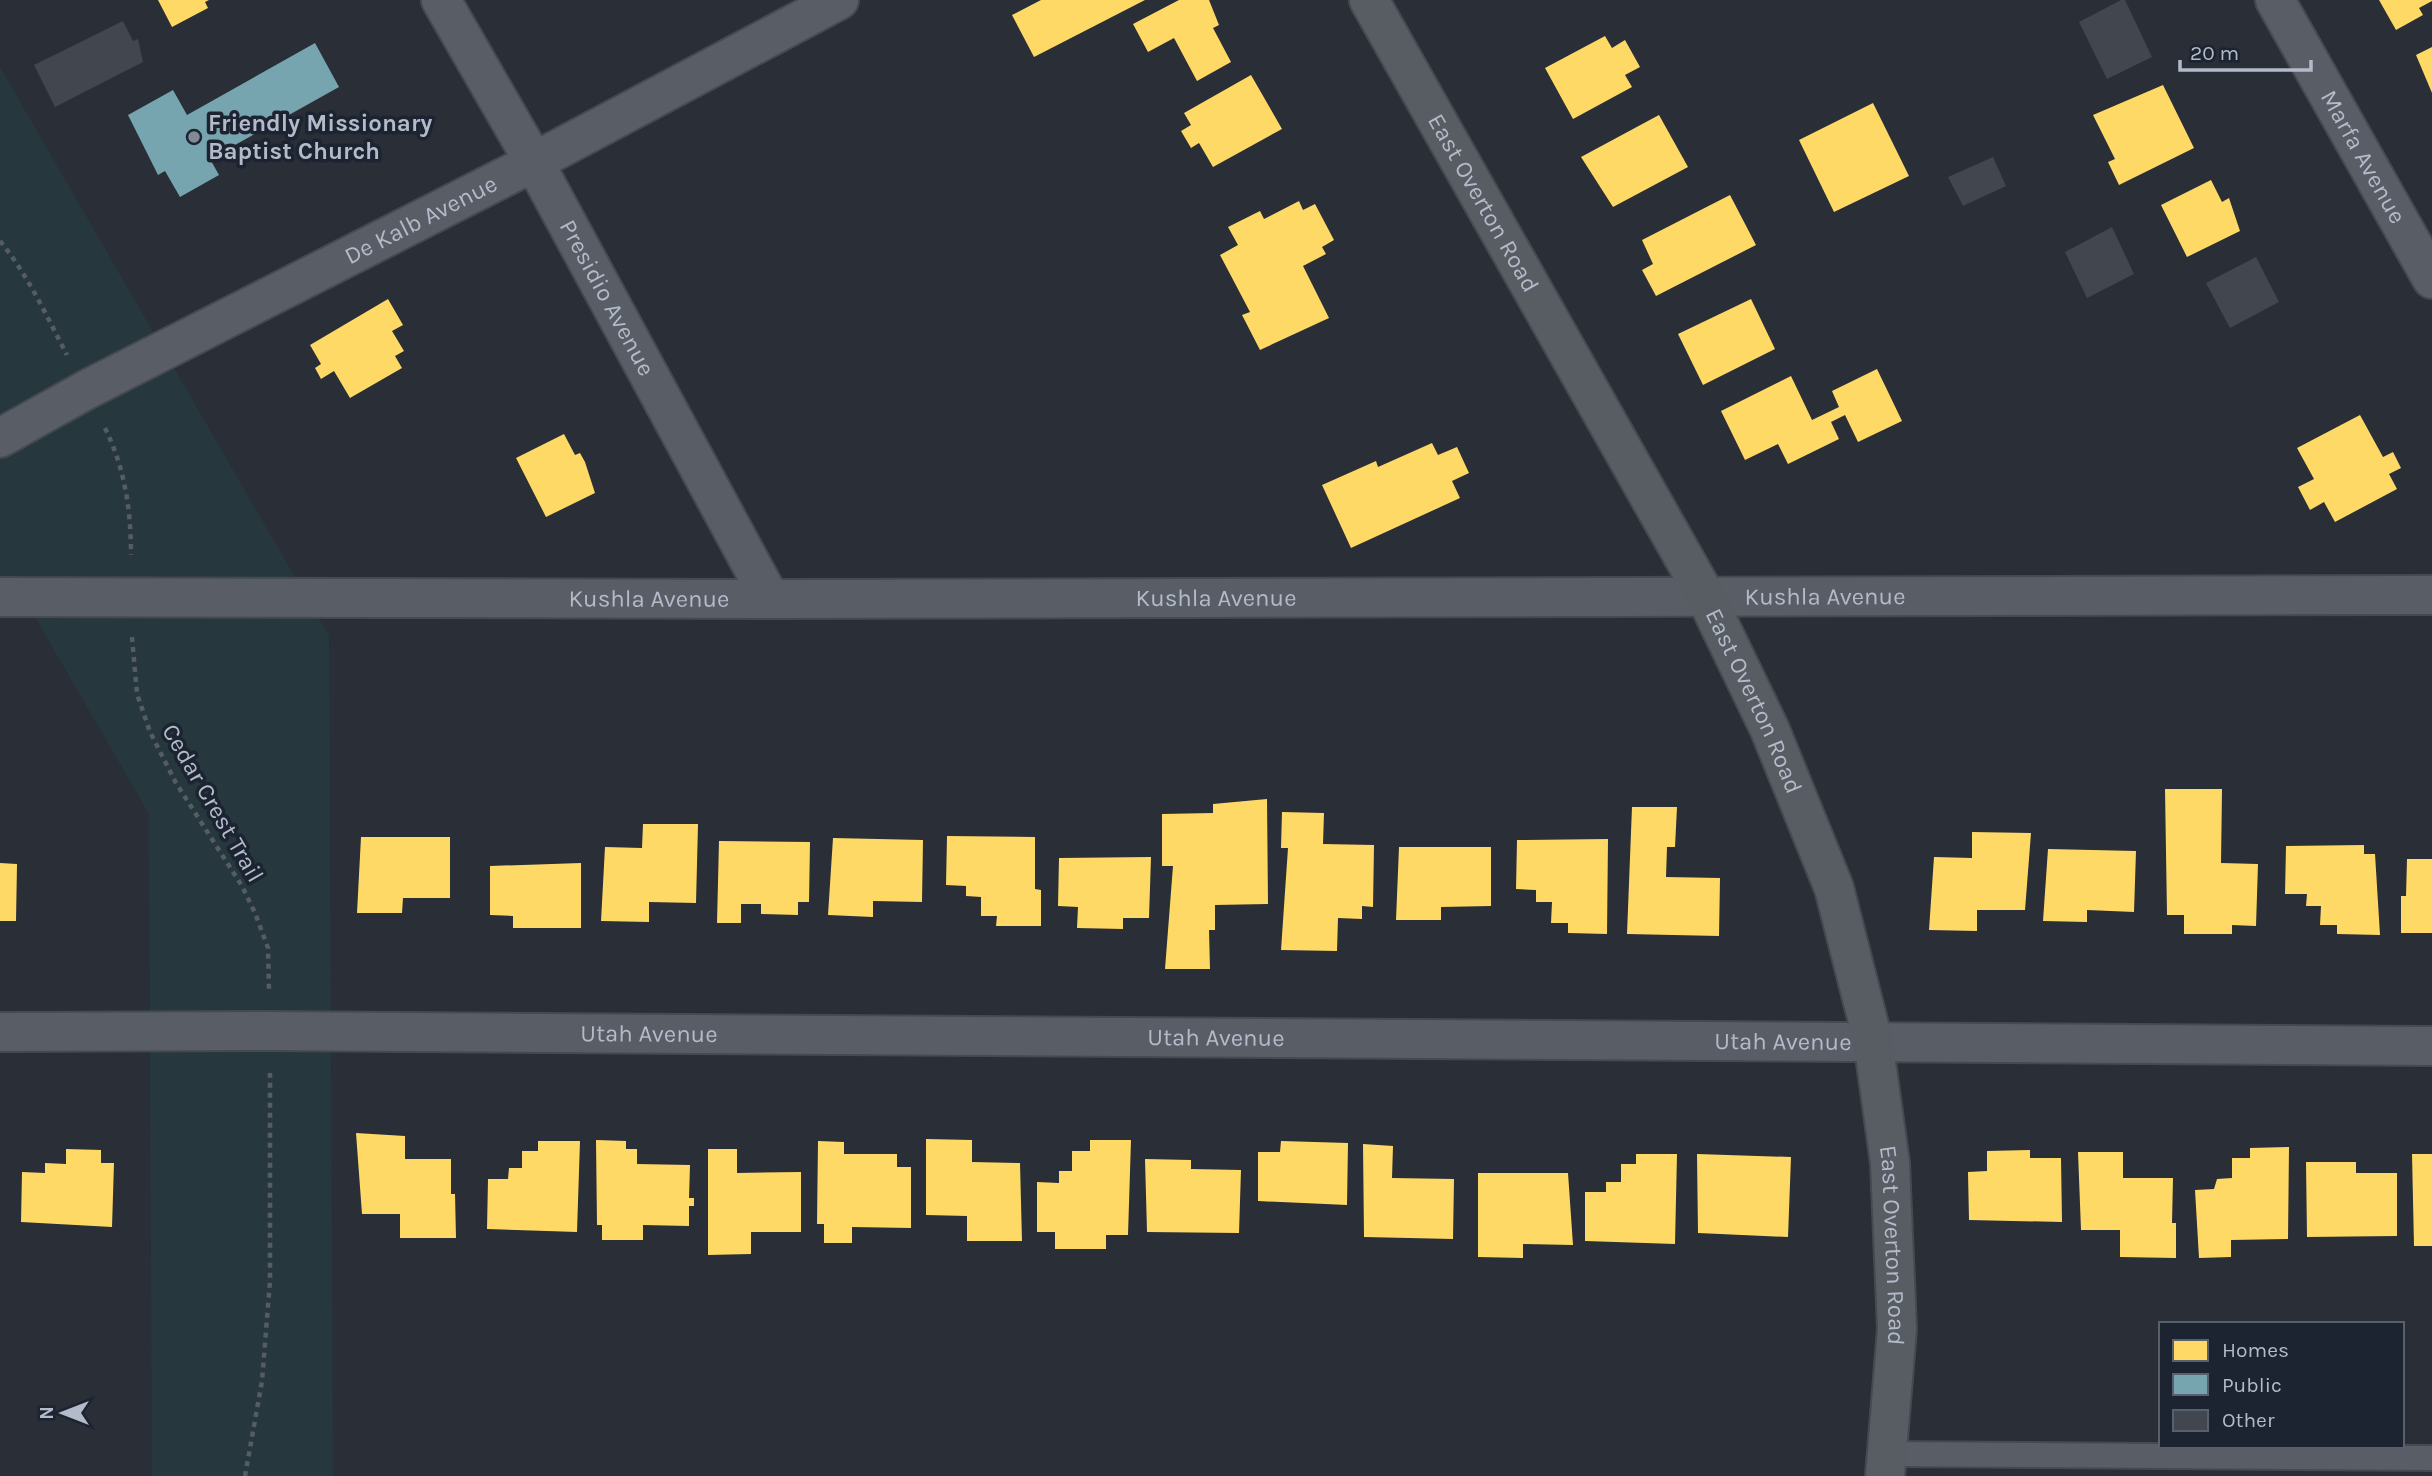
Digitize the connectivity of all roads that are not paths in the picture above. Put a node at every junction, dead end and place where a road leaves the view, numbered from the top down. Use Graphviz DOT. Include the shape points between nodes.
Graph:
graph roads {
  1 [pos="440,0"];
  2 [pos="839,0"];
  3 [pos="1369,0"];
  4 [pos="2275,0"];
  5 [pos="534,162"];
  6 [pos="2432,279"];
  7 [pos="0,438"];
  8 [pos="2432,595"];
  9 [pos="0,597"];
  10 [pos="1706,597"];
  11 [pos="770,599"];
  12 [pos="0,1032"];
  13 [pos="1873,1041"];
  14 [pos="2432,1046"];
  15 [pos="2432,1458"];
  16 [pos="1887,1465"];
  1 -- 5 [label="street, Presidio Avenue"];
  2 -- 5 [label="street, De Kalb Avenue"];
  3 -- 10 [label="street, East Overton Road"];
  4 -- 6 [label="street, Marfa Avenue"];
  5 -- 7 [label="street, De Kalb Avenue"];
  5 -- 11 [label="street, Presidio Avenue"];
  8 -- 10 [label="street, Kushla Avenue"];
  9 -- 11 [label="street, Kushla Avenue"];
  10 -- 11 [label="street, Kushla Avenue"];
  10 -- 13 [label="street, East Overton Road" via="1770,730 1834,888"];
  12 -- 13 [label="street, Utah Avenue"];
  13 -- 14 [label="street, Utah Avenue"];
  13 -- 16 [label="street, East Overton Road" via="1890,1163 1897,1329"];
  15 -- 16 [label="lane"];
}
